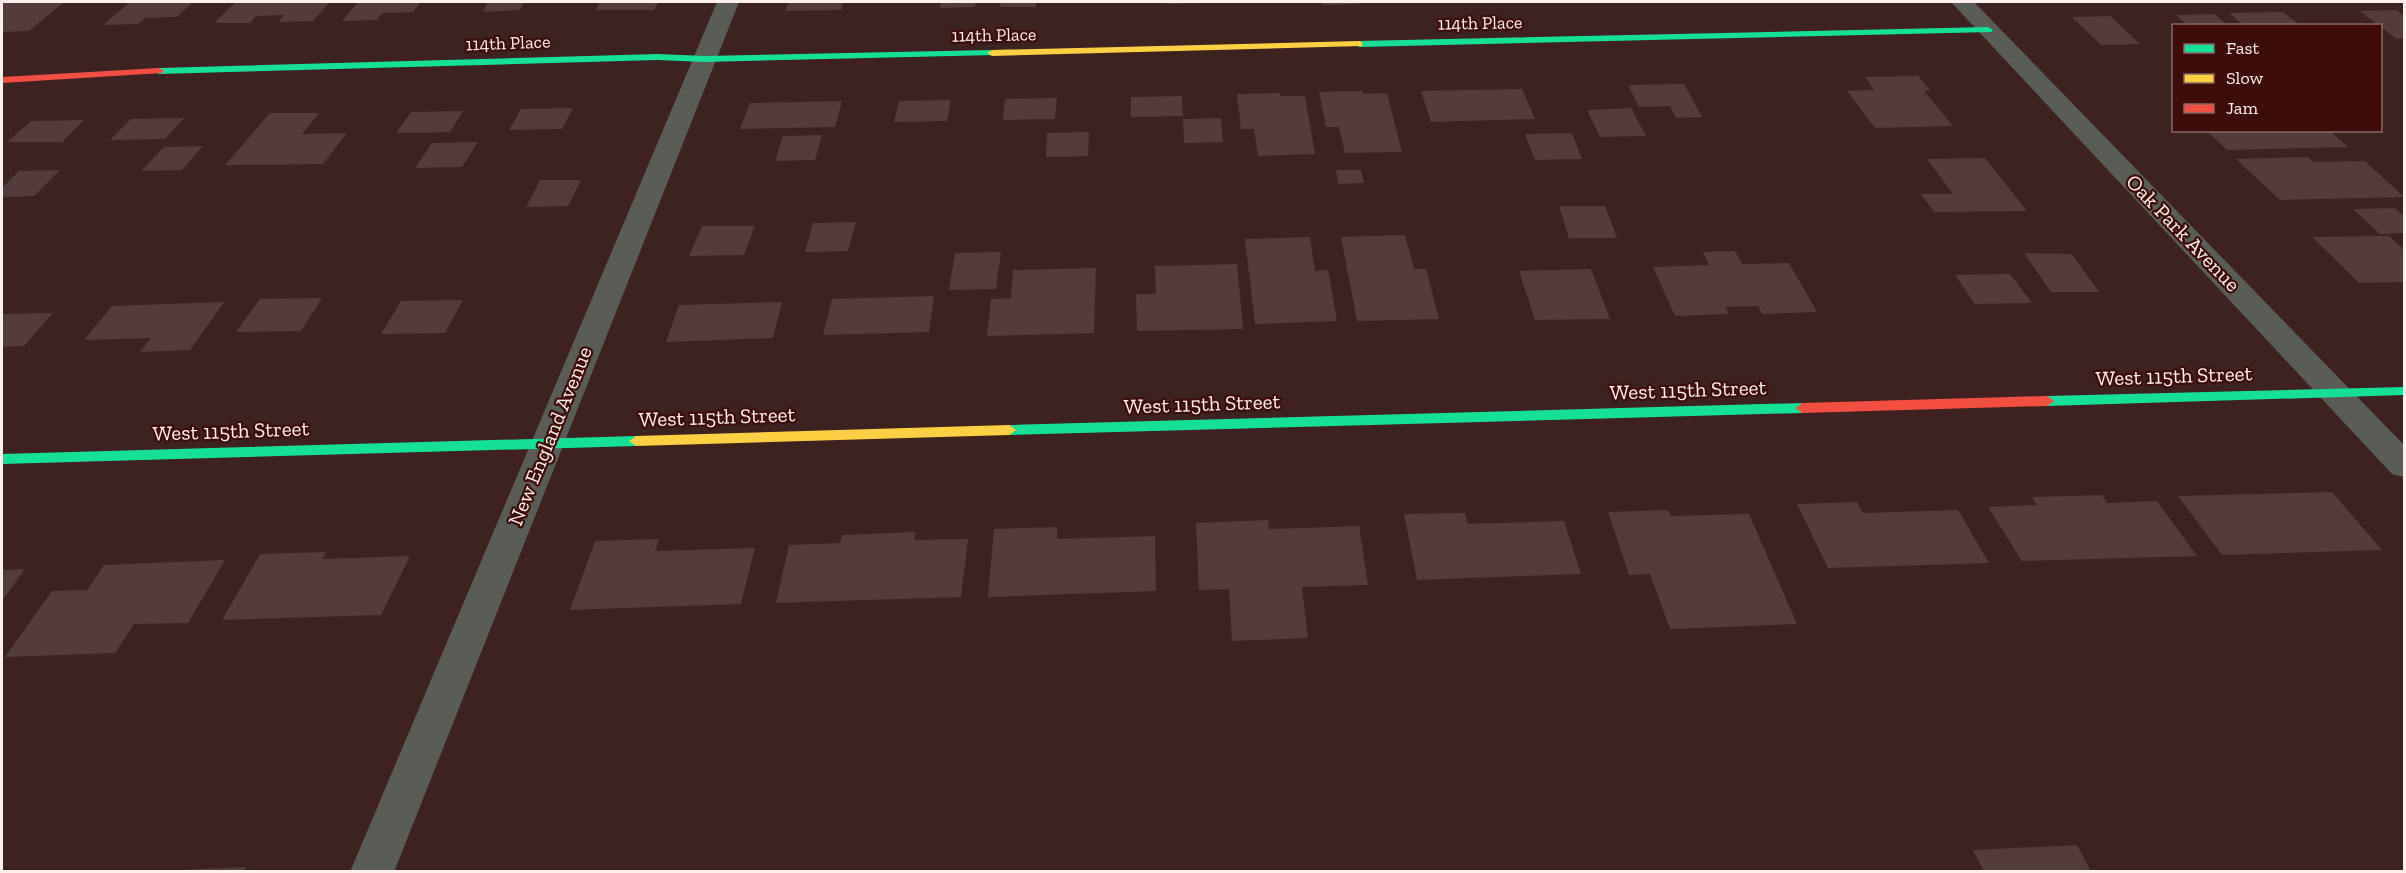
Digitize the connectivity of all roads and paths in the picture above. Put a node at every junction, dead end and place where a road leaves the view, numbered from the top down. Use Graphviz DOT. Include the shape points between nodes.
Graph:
graph roads {
  1 [pos="728,2"];
  2 [pos="1962,2"];
  3 [pos="1988,30"];
  4 [pos="705,59"];
  5 [pos="2,80"];
  6 [pos="2404,391"];
  7 [pos="2336,393"];
  8 [pos="547,443"];
  9 [pos="2,459"];
  10 [pos="2404,465"];
  11 [pos="372,872"];
  1 -- 4 [label="street, New England Avenue"];
  2 -- 3 [label="street, Oak Park Avenue"];
  3 -- 4 [label="street, 114th Place"];
  3 -- 7 [label="street, Oak Park Avenue"];
  4 -- 5 [label="street, 114th Place" via="175,70"];
  4 -- 8 [label="street, New England Avenue"];
  6 -- 7 [label="street, West 115th Street"];
  7 -- 8 [label="street, West 115th Street"];
  7 -- 10 [label="street, Oak Park Avenue"];
  8 -- 9 [label="street, West 115th Street"];
  8 -- 11 [label="street, New England Avenue"];
}
